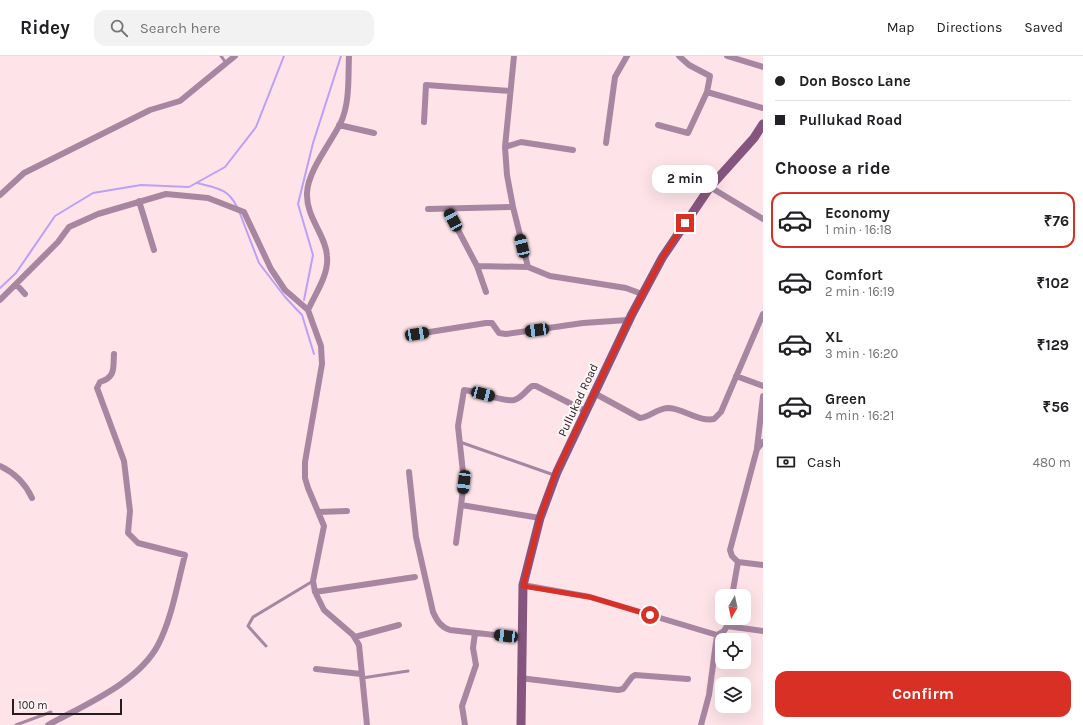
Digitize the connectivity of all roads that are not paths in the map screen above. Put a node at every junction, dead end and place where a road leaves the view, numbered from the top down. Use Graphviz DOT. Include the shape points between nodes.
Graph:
graph roads {
  1 [pos="221,56"];
  2 [pos="235,56"];
  3 [pos="349,56"];
  4 [pos="514,56"];
  5 [pos="627,56"];
  6 [pos="679,56"];
  7 [pos="727,56"];
  8 [pos="227,64"];
  9 [pos="763,67"];
  10 [pos="510,91"];
  11 [pos="707,92"];
  12 [pos="763,108"];
  13 [pos="424,122"];
  14 [pos="339,125"];
  15 [pos="658,125"];
  16 [pos="762,129"];
  17 [pos="374,133"];
  18 [pos="606,143"];
  19 [pos="505,147"];
  20 [pos="573,150"];
  21 [pos="710,187"];
  22 [pos="0,196"];
  23 [pos="139,201"];
  24 [pos="513,207"];
  25 [pos="428,209"];
  26 [pos="447,209"];
  27 [pos="763,219"];
  28 [pos="154,250"];
  29 [pos="478,266"];
  30 [pos="528,267"];
  31 [pos="16,284"];
  32 [pos="486,292"];
  33 [pos="25,294"];
  34 [pos="642,294"];
  35 [pos="0,300"];
  36 [pos="308,310"];
  37 [pos="763,314"];
  38 [pos="628,320"];
  39 [pos="761,322"];
  40 [pos="417,334"];
  41 [pos="114,354"];
  42 [pos="736,376"];
  43 [pos="763,386"];
  44 [pos="594,393"];
  45 [pos="763,396"];
  46 [pos="585,410"];
  47 [pos="460,442"];
  48 [pos="763,442"];
  49 [pos="757,449"];
  50 [pos="0,466"];
  51 [pos="409,472"];
  52 [pos="555,476"];
  53 [pos="32,498"];
  54 [pos="461,505"];
  55 [pos="347,511"];
  56 [pos="318,512"];
  57 [pos="540,518"];
  58 [pos="456,542"];
  59 [pos="738,562"];
  60 [pos="763,565"];
  61 [pos="415,577"];
  62 [pos="313,581"];
  63 [pos="523,586"];
  64 [pos="733,589"];
  65 [pos="315,592"];
  66 [pos="399,625"];
  67 [pos="727,626"];
  68 [pos="763,631"];
  69 [pos="475,633"];
  70 [pos="720,633"];
  71 [pos="715,634"];
  72 [pos="355,637"];
  73 [pos="522,638"];
  74 [pos="266,646"];
  75 [pos="715,650"];
  76 [pos="316,669"];
  77 [pos="408,671"];
  78 [pos="362,676"];
  79 [pos="520,678"];
  80 [pos="688,679"];
  81 [pos="51,712"];
  82 [pos="16,725"];
  83 [pos="48,725"];
  84 [pos="367,725"];
  85 [pos="465,725"];
  86 [pos="520,725"];
  87 [pos="701,725"];
  1 -- 8 [label="lane"];
  2 -- 8 [label="street"];
  3 -- 14 [label="street" via="347,104"];
  4 -- 10 [label="street"];
  5 -- 18 [label="street" via="615,77"];
  6 -- 11 [label="street" via="689,65 710,76"];
  7 -- 9 [label="street"];
  8 -- 22 [label="street" via="180,102 150,110 30,169"];
  10 -- 13 [label="street" via="426,85"];
  10 -- 19 [label="street"];
  11 -- 12 [label="street"];
  11 -- 15 [label="street" via="688,133"];
  14 -- 17 [label="street"];
  14 -- 36 [label="street" via="311,177 307,192 309,210 327,256 324,277"];
  16 -- 21 [label="street, Pullukad Road"];
  19 -- 20 [label="street" via="521,142"];
  19 -- 24 [label="street"];
  21 -- 27 [label="street"];
  21 -- 34 [label="street, Pullukad Road" via="662,258"];
  23 -- 28 [label="street"];
  23 -- 31 [label="street" via="98,214 69,227 58,242"];
  23 -- 36 [label="street" via="166,194 208,198 244,212 262,251 285,290"];
  24 -- 26 [label="street"];
  24 -- 30 [label="street"];
  25 -- 26 [label="street"];
  26 -- 29 [label="street"];
  29 -- 30 [label="street"];
  29 -- 32 [label="street"];
  30 -- 34 [label="street" via="550,276 626,288"];
  31 -- 33 [label="street"];
  31 -- 35 [label="street"];
  34 -- 38 [label="street, Pullukad Road"];
  36 -- 56 [label="street" via="322,356 305,462 305,478"];
  37 -- 39 [label="street"];
  38 -- 40 [label="street" via="583,323 506,334 499,333 492,323 486,323"];
  38 -- 44 [label="street, Pullukad Road"];
  39 -- 42 [label="street"];
  41 -- 83 [label="street" via="112,376 100,382 97,388 124,461 130,511 128,533 138,543 185,555 163,633 148,659 130,678"];
  42 -- 43 [label="street"];
  42 -- 44 [label="street" via="721,412 709,420 670,408 654,411 644,417 636,417"];
  44 -- 46 [label="street, Pullukad Road"];
  45 -- 49 [label="street"];
  46 -- 47 [label="street" via="536,386 532,386 515,400 464,390 458,426"];
  46 -- 52 [label="street, Pullukad Road"];
  47 -- 52 [label="lane"];
  47 -- 54 [label="street" via="464,482"];
  48 -- 49 [label="street"];
  49 -- 59 [label="street" via="730,550"];
  50 -- 53 [label="street" via="12,472 27,486"];
  51 -- 69 [label="street" via="416,537 433,612 444,628"];
  52 -- 57 [label="street, Pullukad Road"];
  54 -- 57 [label="street"];
  54 -- 58 [label="street"];
  55 -- 56 [label="street"];
  56 -- 62 [label="street" via="324,533"];
  57 -- 63 [label="street, Pullukad Road"];
  59 -- 60 [label="street"];
  59 -- 64 [label="street"];
  61 -- 65 [label="street"];
  62 -- 65 [label="street"];
  62 -- 74 [label="lane" via="249,622 248,626"];
  63 -- 71 [label="street" via="590,597"];
  63 -- 73 [label="street, Pullukad Road"];
  65 -- 72 [label="street" via="324,610"];
  66 -- 72 [label="street"];
  67 -- 68 [label="street"];
  67 -- 70 [label="street"];
  69 -- 73 [label="street"];
  69 -- 85 [label="street" via="473,648 476,665 462,706"];
  72 -- 78 [label="street" via="359,645"];
  73 -- 79 [label="street, Pullukad Road"];
  75 -- 87 [label="street" via="709,695"];
  76 -- 78 [label="street"];
  77 -- 78 [label="lane"];
  78 -- 84 [label="street"];
  79 -- 80 [label="street" via="618,690 623,689 635,675"];
  79 -- 86 [label="street, Pullukad Road"];
  81 -- 82 [label="lane"];
}
